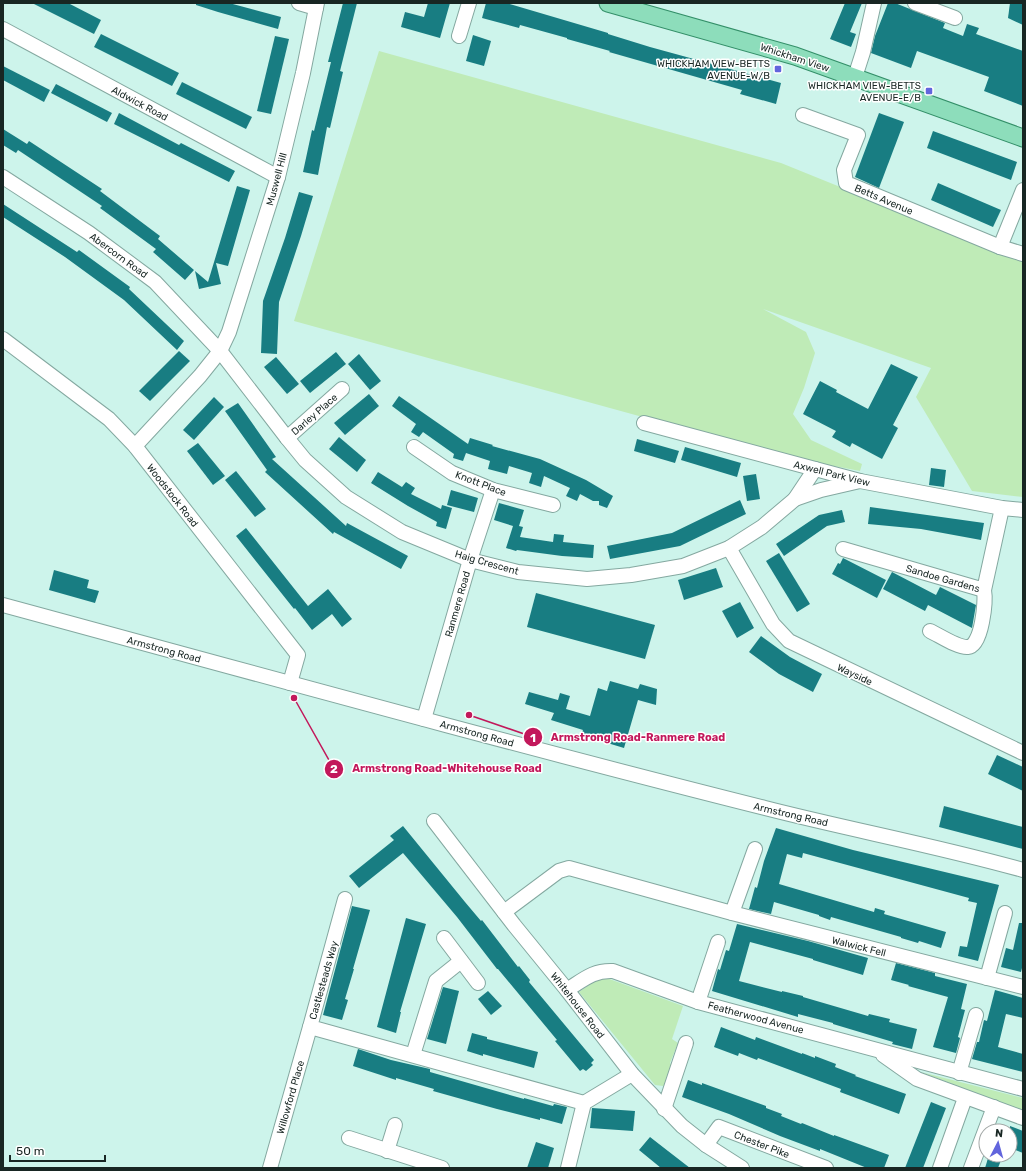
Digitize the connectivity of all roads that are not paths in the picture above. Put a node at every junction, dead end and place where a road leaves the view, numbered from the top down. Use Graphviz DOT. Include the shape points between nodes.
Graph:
graph roads {
  1 [pos="299,3"];
  2 [pos="469,3"];
  3 [pos="608,3"];
  4 [pos="874,3"];
  5 [pos="915,3"];
  6 [pos="316,5"];
  7 [pos="955,18"];
  8 [pos="3,29"];
  9 [pos="459,36"];
  10 [pos="855,77"];
  11 [pos="803,115"];
  12 [pos="1023,138"];
  13 [pos="3,177"];
  14 [pos="278,177"];
  15 [pos="1023,190"];
  16 [pos="1000,247"];
  17 [pos="1023,254"];
  18 [pos="3,339"];
  19 [pos="220,351"];
  20 [pos="342,390"];
  21 [pos="644,423"];
  22 [pos="286,438"];
  23 [pos="135,446"];
  24 [pos="414,447"];
  25 [pos="814,469"];
  26 [pos="860,481"];
  27 [pos="493,490"];
  28 [pos="795,499"];
  29 [pos="553,506"];
  30 [pos="1002,508"];
  31 [pos="1023,510"];
  32 [pos="729,548"];
  33 [pos="844,549"];
  34 [pos="470,560"];
  35 [pos="984,590"];
  36 [pos="3,605"];
  37 [pos="930,630"];
  38 [pos="290,683"];
  39 [pos="424,719"];
  40 [pos="1023,753"];
  41 [pos="434,821"];
  42 [pos="755,849"];
  43 [pos="1023,870"];
  44 [pos="345,899"];
  45 [pos="504,912"];
  46 [pos="729,912"];
  47 [pos="1005,913"];
  48 [pos="444,938"];
  49 [pos="718,942"];
  50 [pos="461,961"];
  51 [pos="987,978"];
  52 [pos="478,983"];
  53 [pos="1023,987"];
  54 [pos="567,990"];
  55 [pos="698,1002"];
  56 [pos="976,1015"];
  57 [pos="310,1027"];
  58 [pos="686,1043"];
  59 [pos="875,1049"];
  60 [pos="413,1055"];
  61 [pos="959,1073"];
  62 [pos="632,1074"];
  63 [pos="1023,1089"];
  64 [pos="965,1098"];
  65 [pos="584,1103"];
  66 [pos="994,1107"];
  67 [pos="664,1108"];
  68 [pos="1023,1118"];
  69 [pos="396,1125"];
  70 [pos="349,1138"];
  71 [pos="706,1145"];
  72 [pos="387,1151"];
  73 [pos="270,1168"];
  74 [pos="442,1168"];
  75 [pos="568,1168"];
  76 [pos="742,1168"];
  77 [pos="826,1168"];
  78 [pos="940,1168"];
  79 [pos="971,1168"];
  1 -- 6 [label="street"];
  2 -- 9 [label="street"];
  3 -- 10 [label="main road, Whickham View" via="795,56"];
  4 -- 10 [label="street"];
  5 -- 7 [label="street"];
  6 -- 14 [label="street, Muswell Hill" via="304,74"];
  8 -- 14 [label="street, Aldwick Road"];
  10 -- 12 [label="main road, Whickham View"];
  11 -- 16 [label="street, Betts Avenue" via="858,135 844,170 846,183"];
  13 -- 19 [label="street, Abercorn Road" via="89,233 155,282"];
  14 -- 19 [label="street, Muswell Hill" via="229,332"];
  15 -- 16 [label="street"];
  16 -- 17 [label="street, Betts Avenue"];
  18 -- 23 [label="street, Woodstock Road" via="109,419"];
  19 -- 22 [label="street, Haig Crescent"];
  19 -- 23 [label="street, Muswell Hill"];
  20 -- 22 [label="street, Darley Place"];
  21 -- 25 [label="street, Axwell Park View"];
  22 -- 34 [label="street, Haig Crescent" via="305,460 346,497 402,532"];
  23 -- 38 [label="street, Woodstock Road" via="298,655"];
  24 -- 27 [label="street, Knott Place" via="452,473"];
  25 -- 26 [label="street, Axwell Park View"];
  25 -- 28 [label="street"];
  26 -- 28 [label="street, Haig Crescent"];
  26 -- 30 [label="street, Axwell Park View"];
  27 -- 29 [label="street, Knott Place"];
  27 -- 34 [label="street, Ranmere Road"];
  28 -- 32 [label="street, Haig Crescent" via="762,527"];
  30 -- 31 [label="street, Axwell Park View"];
  30 -- 35 [label="street, Sandoe Gardens"];
  32 -- 34 [label="street, Haig Crescent" via="683,566 632,575 587,579 518,572"];
  32 -- 40 [label="street, Wayside" via="773,624 789,641"];
  33 -- 35 [label="street, Sandoe Gardens"];
  34 -- 39 [label="street, Ranmere Road"];
  35 -- 37 [label="street" via="985,607 976,641 972,646 959,645"];
  36 -- 38 [label="street, Armstrong Road"];
  38 -- 39 [label="street, Armstrong Road"];
  39 -- 43 [label="street, Armstrong Road" via="766,809"];
  41 -- 45 [label="street, Whitehouse Road"];
  42 -- 46 [label="street"];
  44 -- 57 [label="street, Castlesteads Way"];
  45 -- 46 [label="street, Walwick Fell" via="559,871 569,868"];
  45 -- 54 [label="street, Whitehouse Road"];
  46 -- 51 [label="street, Walwick Fell"];
  47 -- 51 [label="street"];
  48 -- 50 [label="street"];
  49 -- 55 [label="street, Featherwood Avenue"];
  50 -- 52 [label="street"];
  50 -- 60 [label="street" via="436,981"];
  51 -- 53 [label="street, Walwick Fell"];
  54 -- 55 [label="street" via="594,973 604,970"];
  54 -- 62 [label="street, Whitehouse Road"];
  55 -- 59 [label="street, Featherwood Avenue"];
  56 -- 61 [label="street"];
  57 -- 60 [label="street, Castlesteads Way"];
  57 -- 73 [label="street, Willowford Place"];
  58 -- 67 [label="street"];
  59 -- 61 [label="street, Featherwood Avenue"];
  59 -- 64 [label="street, Featherwood Avenue" via="917,1079"];
  60 -- 65 [label="street, Castlesteads Way"];
  61 -- 63 [label="street, Featherwood Avenue"];
  62 -- 65 [label="street"];
  62 -- 67 [label="street, Whitehouse Road"];
  64 -- 66 [label="street, Featherwood Avenue"];
  64 -- 78 [label="street"];
  65 -- 75 [label="street"];
  66 -- 68 [label="street, Featherwood Avenue"];
  66 -- 79 [label="street"];
  67 -- 71 [label="street, Whitehouse Road"];
  69 -- 72 [label="street"];
  70 -- 72 [label="street"];
  71 -- 76 [label="street, Whitehouse Road"];
  71 -- 77 [label="street, Chester Pike" via="719,1127"];
  72 -- 74 [label="street"];
}
